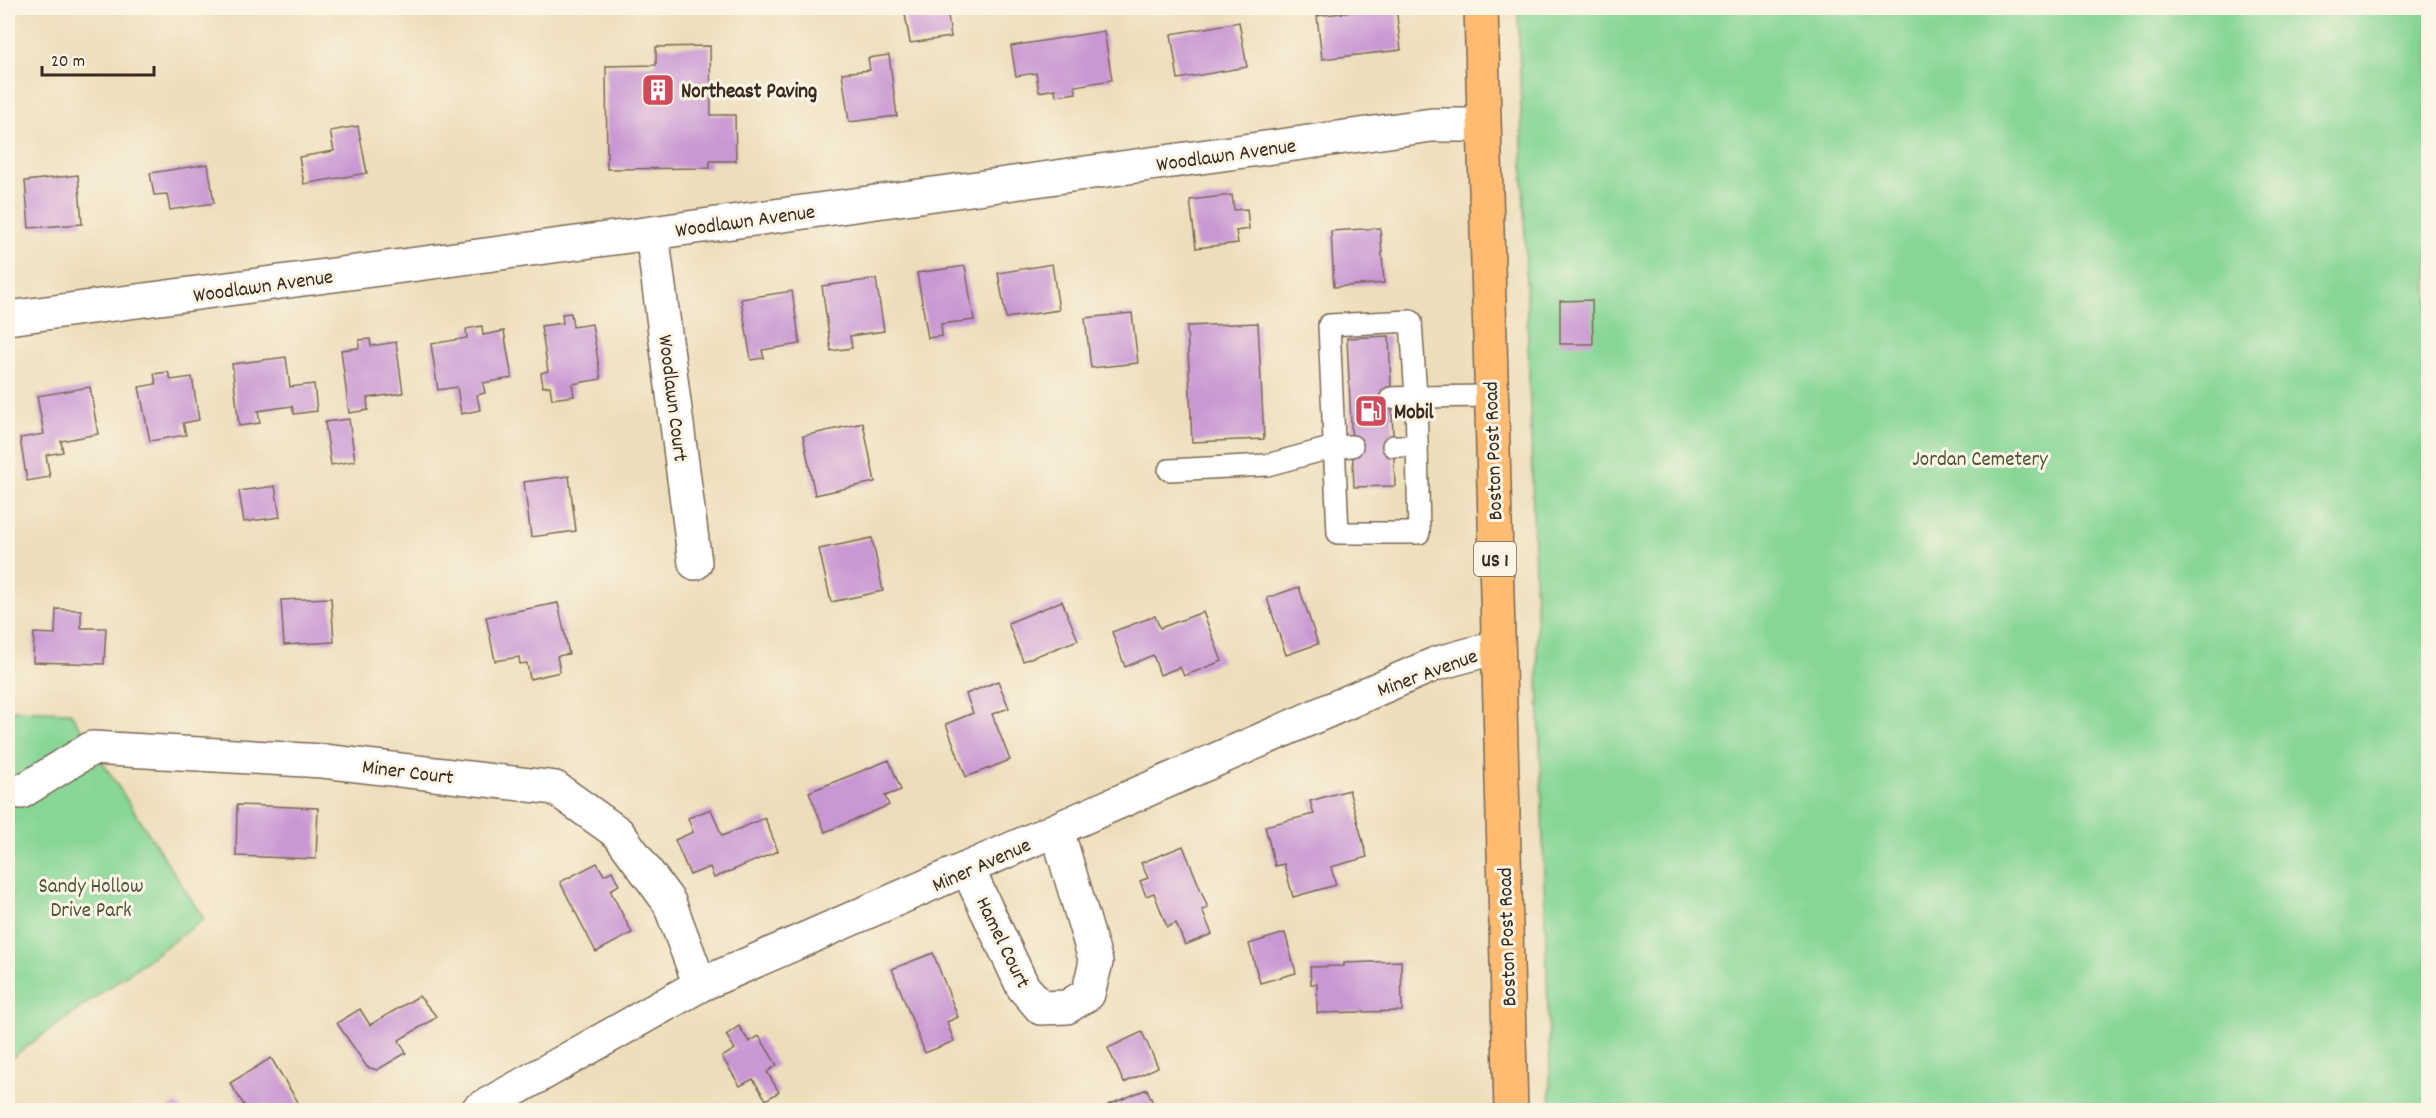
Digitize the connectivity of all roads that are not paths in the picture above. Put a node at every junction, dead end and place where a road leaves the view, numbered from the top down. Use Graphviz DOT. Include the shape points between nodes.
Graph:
graph roads {
  1 [pos="1481,8"];
  2 [pos="1482,125"];
  3 [pos="652,233"];
  4 [pos="8,318"];
  5 [pos="1490,396"];
  6 [pos="1416,397"];
  7 [pos="1391,398"];
  8 [pos="1343,446"];
  9 [pos="1393,446"];
  10 [pos="1417,446"];
  11 [pos="1169,470"];
  12 [pos="695,563"];
  13 [pos="1497,647"];
  14 [pos="21,792"];
  15 [pos="1057,830"];
  16 [pos="968,870"];
  17 [pos="700,986"];
  18 [pos="478,1110"];
  19 [pos="1511,1110"];
  1 -- 2 [label="main road, Boston Post Road / US 1"];
  2 -- 3 [label="street, Woodlawn Avenue" via="1432,125"];
  2 -- 5 [label="main road, Boston Post Road / US 1"];
  3 -- 4 [label="street, Woodlawn Avenue"];
  3 -- 12 [label="street, Woodlawn Court"];
  5 -- 6 [label="lane"];
  5 -- 13 [label="main road, Boston Post Road / US 1"];
  6 -- 7 [label="lane"];
  6 -- 8 [label="lane" via="1411,321 1329,325 1341,399"];
  6 -- 10 [label="lane"];
  8 -- 10 [label="lane" via="1338,533 1419,533"];
  8 -- 11 [label="lane" via="1267,465"];
  9 -- 10 [label="lane"];
  13 -- 15 [label="street, Miner Avenue" via="1435,664"];
  13 -- 19 [label="main road, Boston Post Road / US 1"];
  14 -- 17 [label="street, Miner Court" via="92,748 323,761 555,788 618,833 669,902"];
  15 -- 16 [label="street, Miner Avenue"];
  15 -- 16 [label="street, Hamel Court" via="1096,962 1088,993 1067,1007 1041,1008 1023,987"];
  16 -- 17 [label="street, Miner Avenue"];
  17 -- 18 [label="street, Miner Avenue"];
}
